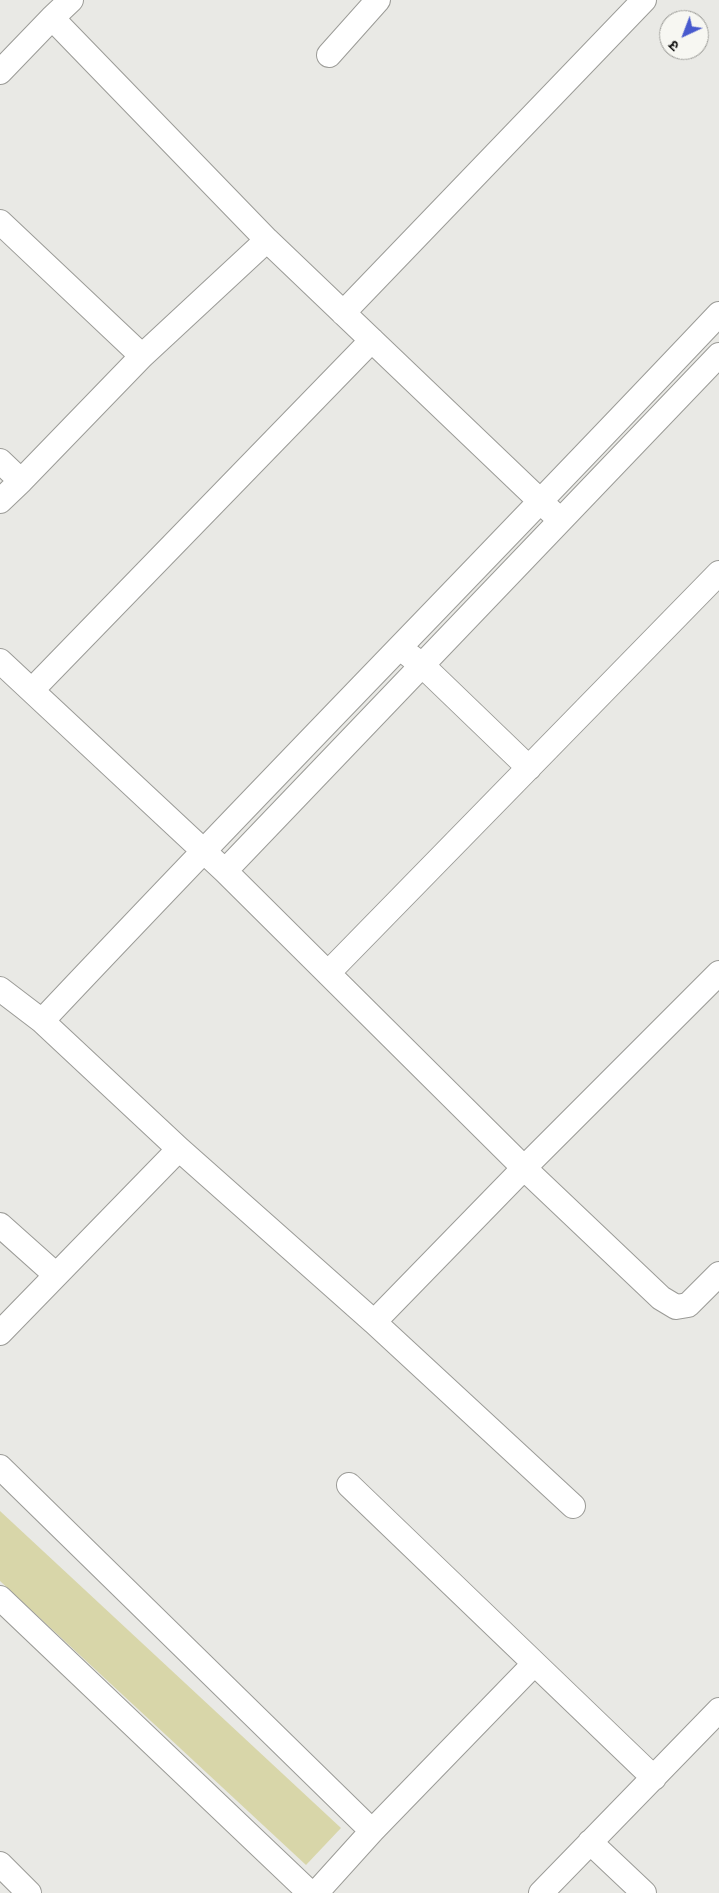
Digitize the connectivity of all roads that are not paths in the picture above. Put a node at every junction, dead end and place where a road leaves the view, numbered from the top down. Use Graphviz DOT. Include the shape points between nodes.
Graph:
graph roads {
  1 [pos="70,0"];
  2 [pos="378,0"];
  3 [pos="644,0"];
  4 [pos="52,18"];
  5 [pos="329,54"];
  6 [pos="0,72"];
  7 [pos="0,222"];
  8 [pos="267,240"];
  9 [pos="343,313"];
  10 [pos="719,314"];
  11 [pos="372,340"];
  12 [pos="719,355"];
  13 [pos="142,356"];
  14 [pos="0,461"];
  15 [pos="21,481"];
  16 [pos="0,501"];
  17 [pos="542,501"];
  18 [pos="560,520"];
  19 [pos="719,573"];
  20 [pos="399,648"];
  21 [pos="0,660"];
  22 [pos="422,665"];
  23 [pos="32,690"];
  24 [pos="529,768"];
  25 [pos="203,851"];
  26 [pos="225,870"];
  27 [pos="328,973"];
  28 [pos="718,977"];
  29 [pos="0,989"];
  30 [pos="42,1020"];
  31 [pos="179,1149"];
  32 [pos="524,1168"];
  33 [pos="0,1224"];
  34 [pos="719,1274"];
  35 [pos="56,1275"];
  36 [pos="374,1322"];
  37 [pos="0,1333"];
  38 [pos="0,1467"];
  39 [pos="349,1485"];
  40 [pos="573,1506"];
  41 [pos="0,1598"];
  42 [pos="534,1664"];
  43 [pos="719,1710"];
  44 [pos="654,1778"];
  45 [pos="372,1832"];
  46 [pos="590,1842"];
  47 [pos="0,1864"];
  48 [pos="29,1893"];
  49 [pos="310,1893"];
  50 [pos="316,1893"];
  51 [pos="541,1893"];
  52 [pos="644,1893"];
  1 -- 4 [label="street"];
  2 -- 5 [label="street"];
  3 -- 9 [label="street"];
  4 -- 6 [label="street"];
  4 -- 8 [label="street"];
  7 -- 13 [label="street"];
  8 -- 9 [label="street"];
  8 -- 13 [label="street"];
  9 -- 11 [label="street"];
  10 -- 17 [label="street"];
  11 -- 17 [label="street"];
  11 -- 23 [label="street"];
  12 -- 18 [label="street"];
  13 -- 15 [label="street"];
  14 -- 15 [label="street"];
  15 -- 16 [label="street"];
  17 -- 18 [label="street"];
  17 -- 20 [label="street"];
  18 -- 22 [label="street"];
  19 -- 24 [label="street"];
  20 -- 22 [label="street"];
  20 -- 25 [label="street"];
  21 -- 23 [label="street"];
  22 -- 24 [label="street"];
  22 -- 26 [label="street"];
  23 -- 25 [label="street"];
  24 -- 27 [label="street"];
  25 -- 26 [label="street"];
  25 -- 30 [label="street"];
  26 -- 27 [label="street"];
  27 -- 32 [label="street"];
  28 -- 32 [label="street"];
  29 -- 30 [label="street"];
  30 -- 31 [label="street"];
  31 -- 35 [label="street"];
  31 -- 36 [label="street"];
  32 -- 34 [label="street" via="661,1298 676,1307 688,1305"];
  32 -- 36 [label="street"];
  33 -- 35 [label="street"];
  35 -- 37 [label="street"];
  36 -- 40 [label="street"];
  38 -- 45 [label="street"];
  39 -- 42 [label="street"];
  41 -- 49 [label="street"];
  42 -- 44 [label="street"];
  42 -- 45 [label="street"];
  43 -- 44 [label="street"];
  44 -- 46 [label="street"];
  45 -- 50 [label="street"];
  46 -- 51 [label="street"];
  46 -- 52 [label="street"];
  47 -- 48 [label="street"];
}
